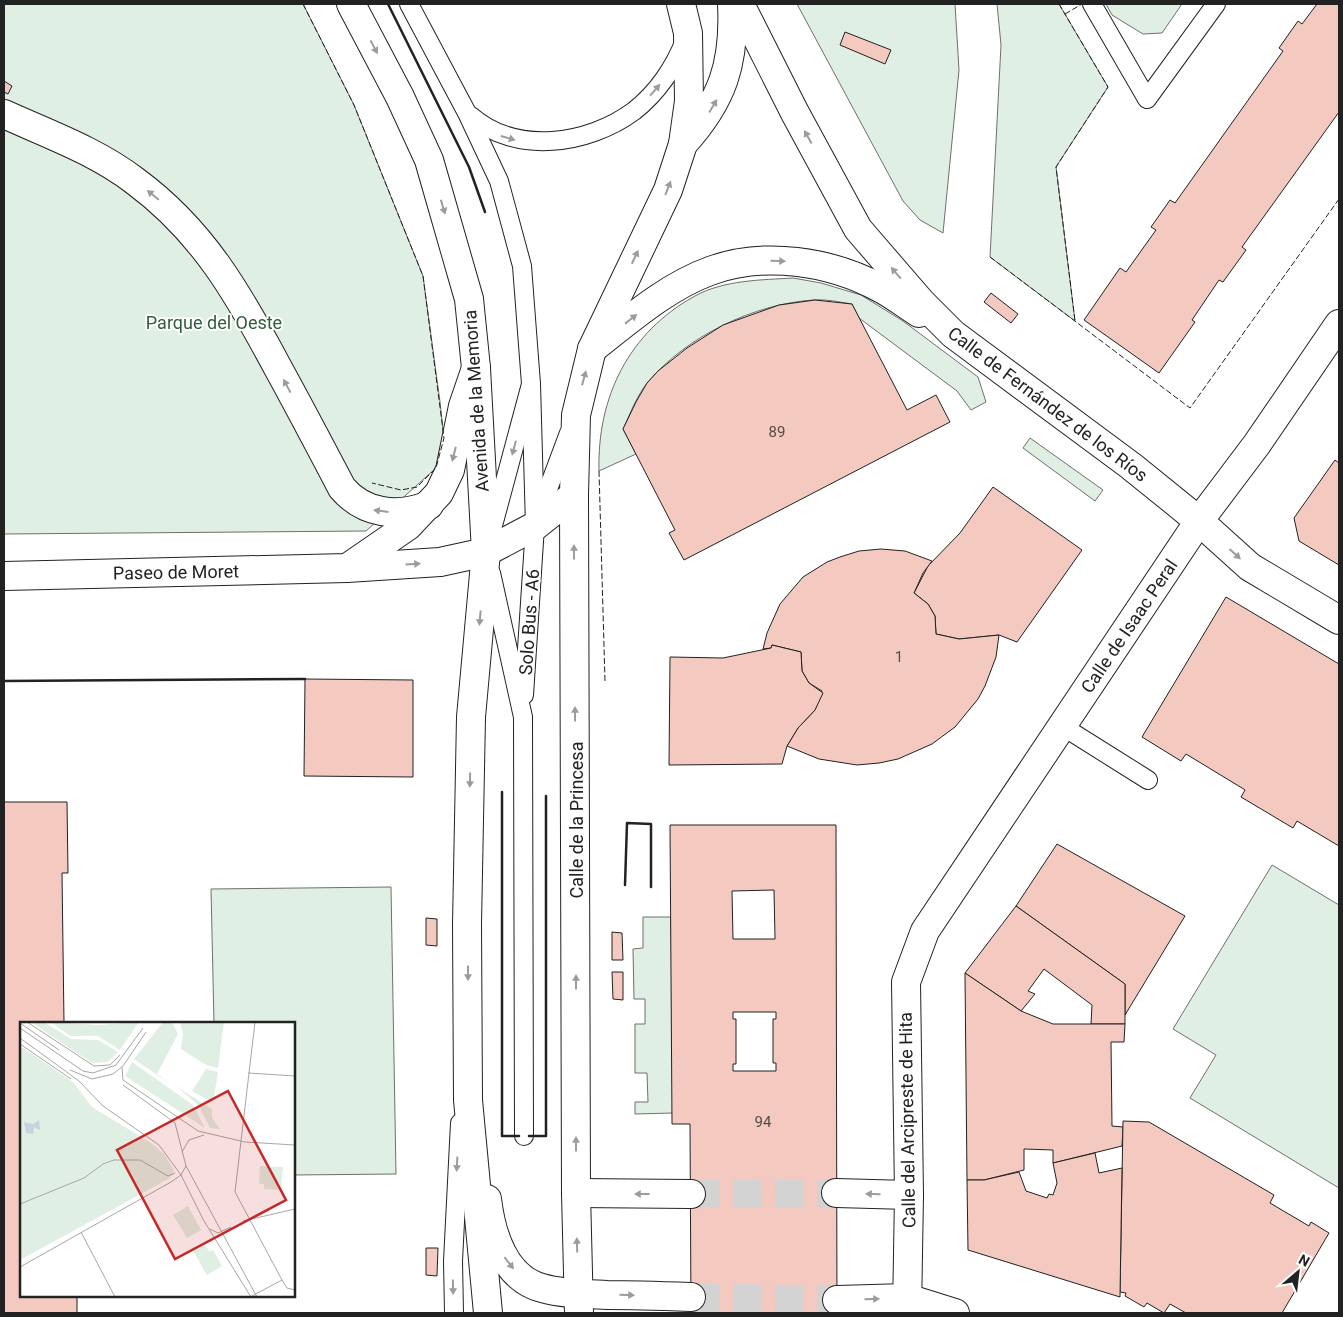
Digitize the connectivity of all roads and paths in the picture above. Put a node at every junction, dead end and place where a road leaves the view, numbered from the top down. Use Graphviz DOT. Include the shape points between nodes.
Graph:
graph roads {
  1 [pos="351,4"];
  2 [pos="409,4"];
  3 [pos="681,4"];
  4 [pos="732,4"];
  5 [pos="740,4"];
  6 [pos="1092,4"];
  7 [pos="1216,4"];
  8 [pos="688,33"];
  9 [pos="467,113"];
  10 [pos="4,114"];
  11 [pos="683,144"];
  12 [pos="1339,324"];
  13 [pos="952,334"];
  14 [pos="592,349"];
  15 [pos="476,368"];
  16 [pos="531,384"];
  17 [pos="576,415"];
  18 [pos="574,495"];
  19 [pos="429,505"];
  20 [pos="1199,521"];
  21 [pos="535,526"];
  22 [pos="486,552"];
  23 [pos="347,568"];
  24 [pos="4,576"];
  25 [pos="1339,620"];
  26 [pos="523,717"];
  27 [pos="1062,726"];
  28 [pos="1148,780"];
  29 [pos="925,931"];
  30 [pos="468,1100"];
  31 [pos="524,1136"];
  32 [pos="576,1193"];
  33 [pos="836,1193"];
  34 [pos="691,1194"];
  35 [pos="909,1196"];
  36 [pos="691,1297"];
  37 [pos="837,1300"];
  38 [pos="579,1303"];
  39 [pos="907,1306"];
  40 [pos="454,1313"];
  41 [pos="488,1313"];
  42 [pos="955,1313"];
  1 -- 15 [label="main road, Avenida de la Memoria, one-way" via="429,160 469,299"];
  2 -- 9 [label="lane"];
  3 -- 8 [label="main road"];
  11 -- 4 [label="main road, one-way" via="704,122 718,99 732,55"];
  13 -- 5 [label="main road, Calle de Fernández de los Ríos, one-way" via="858,229"];
  6 -- 7 [label="lane" via="1148,99"];
  9 -- 8 [label="lane, one-way" via="484,128 526,141 569,139 605,128 634,110 659,86"];
  8 -- 11 [label="main road" via="689,101"];
  9 -- 16 [label="lane" via="499,181 522,266"];
  19 -- 10 [label="main road, one-way" via="410,511 379,511 349,496 240,297 189,228 133,179 81,148"];
  14 -- 11 [label="main road, one-way" via="668,190"];
  12 -- 20 [label="main road, Calle de Isaac Peral" via="1257,444"];
  14 -- 13 [label="main road, one-way" via="648,306 710,271 779,260 847,273 881,288"];
  13 -- 20 [label="main road, Calle de Fernández de los Ríos" via="1131,466"];
  17 -- 14 [label="main road, Calle de la Princesa, one-way"];
  15 -- 19 [label="main road, one-way" via="463,406 450,470"];
  15 -- 22 [label="main road, Avenida de la Memoria"];
  16 -- 21 [label="lane"];
  16 -- 22 [label="lane, one-way"];
  17 -- 18 [label="main road, Calle de la Princesa"];
  17 -- 21 [label="lane"];
  18 -- 21 [label="main road, Paseo de Moret"];
  32 -- 18 [label="main road, Calle de la Princesa, one-way"];
  19 -- 23 [label="main road" via="408,526"];
  20 -- 25 [label="main road, Calle de Fernández de los Ríos, one-way" via="1250,567"];
  20 -- 27 [label="main road, Calle de Isaac Peral"];
  21 -- 22 [label="main road, Paseo de Moret"];
  21 -- 26 [label="lane, Solo Bus - A6"];
  23 -- 22 [label="main road, Paseo de Moret, one-way" via="440,562"];
  22 -- 26 [label="lane"];
  22 -- 30 [label="main road, one-way" via="471,717"];
  23 -- 24 [label="main road, Paseo de Moret"];
  26 -- 31 [label="lane"];
  27 -- 28 [label="lane"];
  27 -- 29 [label="main road, Calle de Isaac Peral"];
  29 -- 35 [label="main road, Calle del Arcipreste de Hita" via="906,982"];
  30 -- 38 [label="main road, one-way" via="478,1114 489,1219 505,1258 517,1273 541,1288"];
  30 -- 40 [label="lane, one-way" via="460,1111 452,1261"];
  30 -- 41 [label="main road"];
  34 -- 32 [label="main road, one-way"];
  38 -- 32 [label="main road, Calle de la Princesa, one-way"];
  35 -- 33 [label="main road, one-way"];
  35 -- 39 [label="main road, Calle del Arcipreste de Hita"];
  38 -- 36 [label="main road, one-way"];
  37 -- 39 [label="main road, one-way"];
  39 -- 42 [label="main road"];
}
